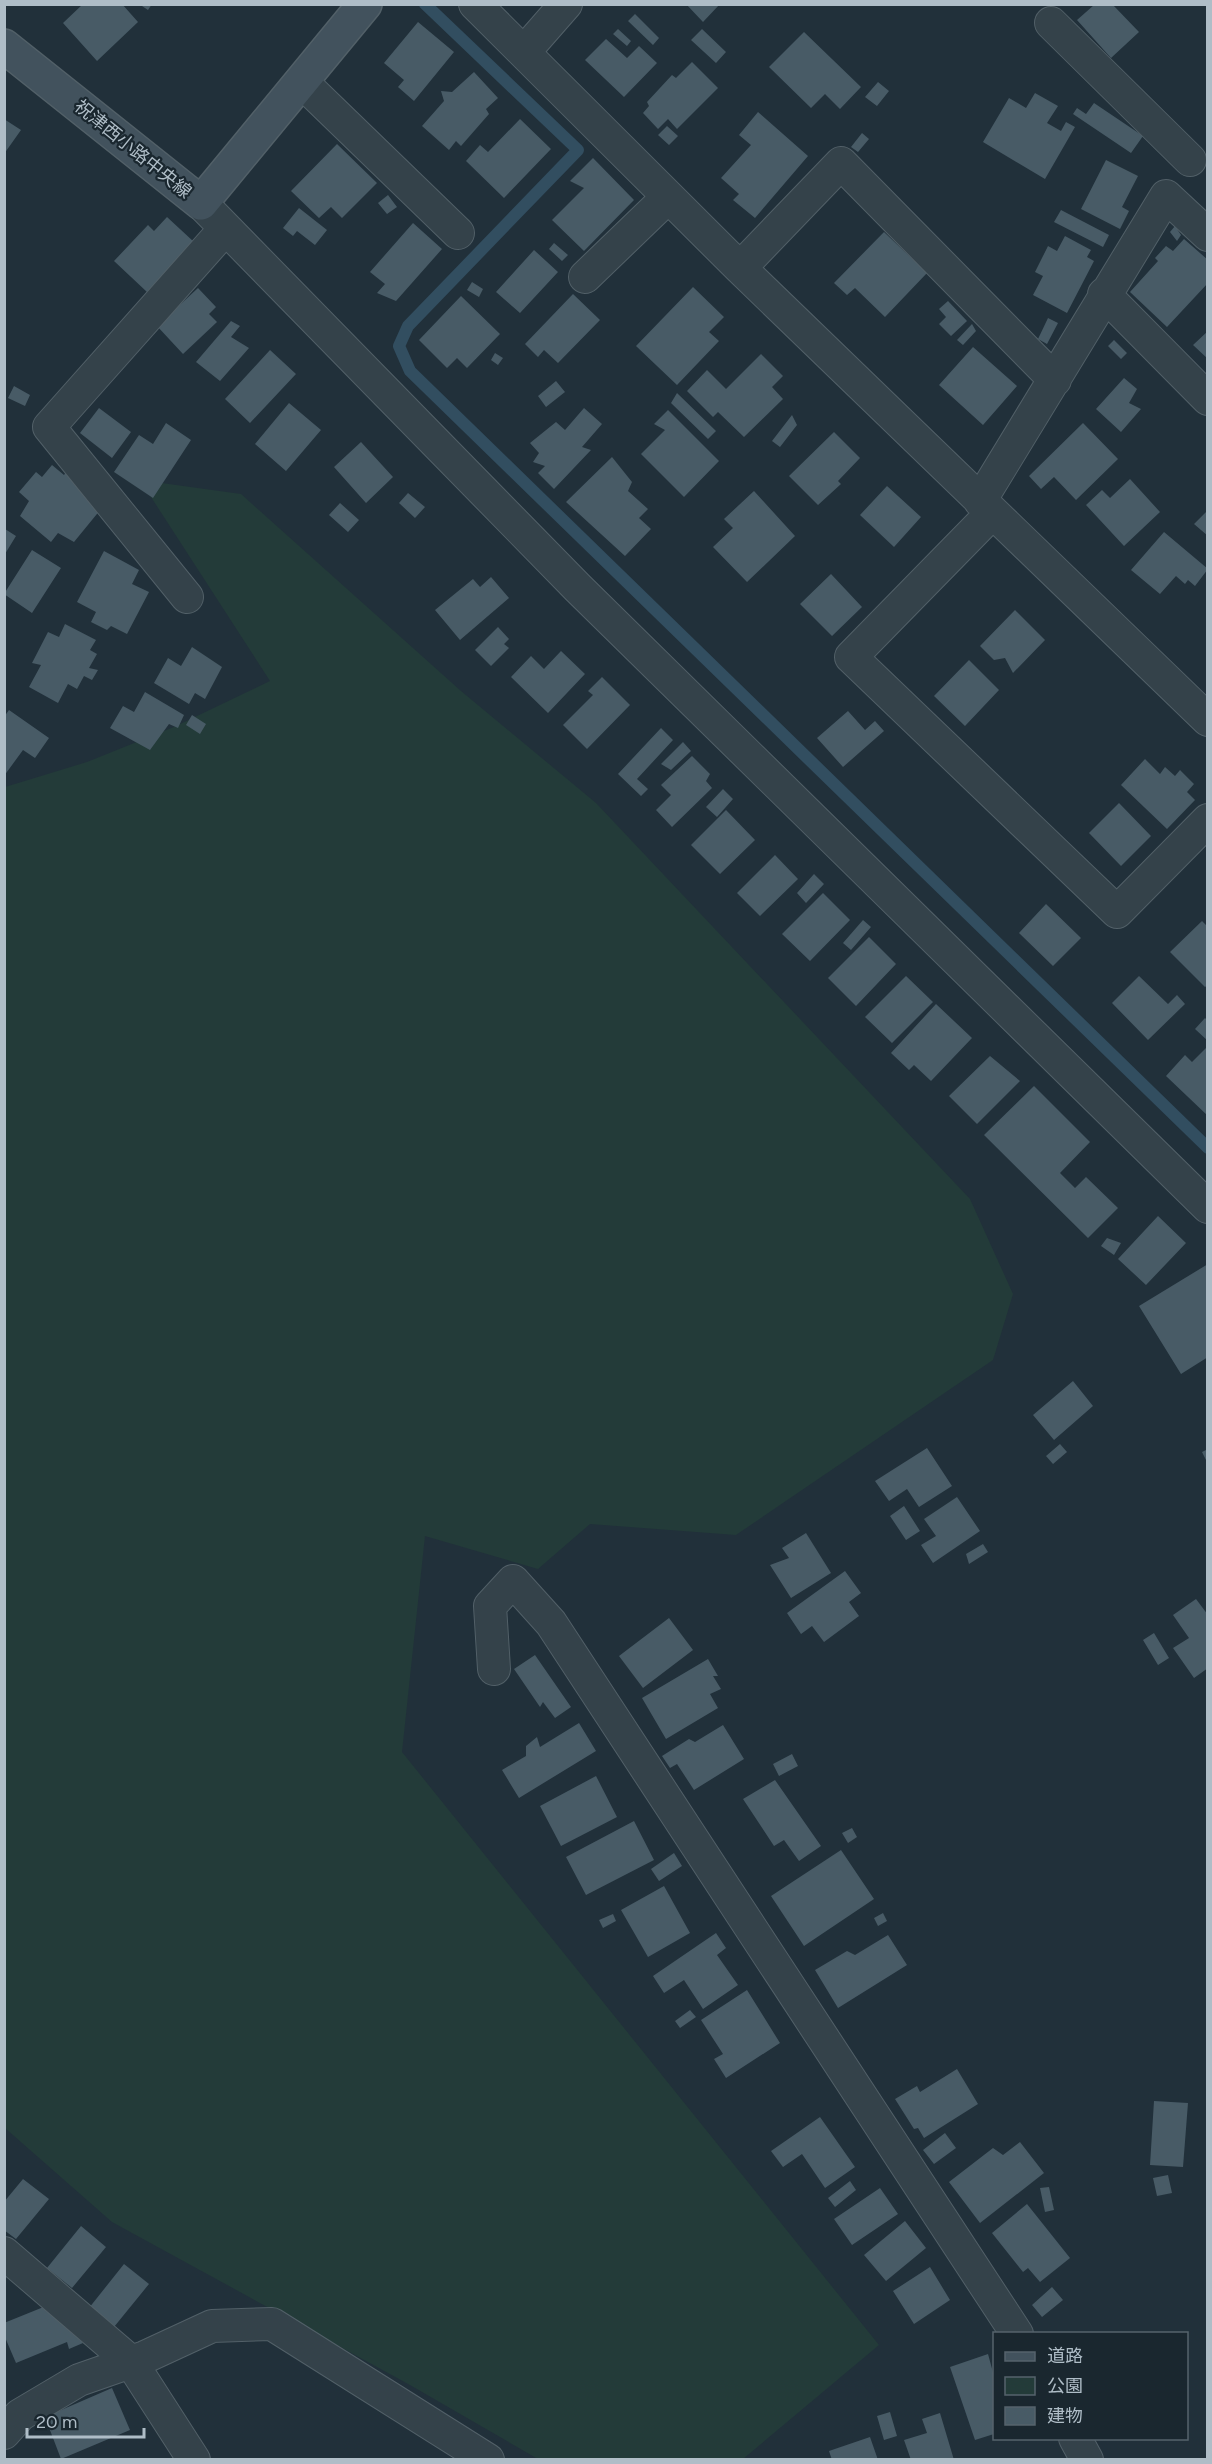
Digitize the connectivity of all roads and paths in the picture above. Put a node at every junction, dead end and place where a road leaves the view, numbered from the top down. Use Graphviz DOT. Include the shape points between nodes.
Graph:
graph roads {
  1 [pos="365,4"];
  2 [pos="475,4"];
  3 [pos="566,4"];
  4 [pos="1051,22"];
  5 [pos="4,46"];
  6 [pos="524,52"];
  7 [pos="302,82"];
  8 [pos="1199,152"];
  9 [pos="1166,196"];
  10 [pos="668,197"];
  11 [pos="201,203"];
  12 [pos="225,229"];
  13 [pos="458,233"];
  14 [pos="1208,235"];
  15 [pos="740,268"];
  16 [pos="585,277"];
  17 [pos="1104,294"];
  18 [pos="1055,380"];
  19 [pos="1208,399"];
  20 [pos="986,507"];
  21 [pos="187,597"];
  22 [pos="1208,720"];
  23 [pos="1208,820"];
  24 [pos="1208,1207"];
  25 [pos="494,1669"];
  26 [pos="4,2253"];
  27 [pos="1016,2332"];
  28 [pos="131,2362"];
  29 [pos="4,2433"];
  30 [pos="1076,2440"];
  31 [pos="194,2460"];
  32 [pos="488,2460"];
  33 [pos="1087,2460"];
  1 -- 7 [label="main road, 祝津西小路中央線"];
  2 -- 6 [label="street"];
  3 -- 6 [label="street"];
  4 -- 8 [label="street"];
  5 -- 11 [label="main road, 祝津西小路中央線"];
  6 -- 10 [label="street"];
  7 -- 11 [label="main road, 祝津西小路中央線"];
  7 -- 13 [label="street"];
  8 -- 9 [label="street"];
  9 -- 14 [label="street"];
  9 -- 17 [label="street"];
  10 -- 15 [label="street"];
  10 -- 16 [label="street"];
  11 -- 12 [label="street"];
  12 -- 21 [label="street" via="49,427"];
  12 -- 24 [label="street" via="586,596"];
  15 -- 18 [label="street" via="842,164"];
  15 -- 20 [label="street"];
  17 -- 18 [label="street"];
  17 -- 19 [label="street"];
  18 -- 20 [label="street"];
  20 -- 22 [label="street"];
  20 -- 23 [label="street" via="851,657 1117,912"];
  25 -- 27 [label="street" via="490,1606 513,1581 551,1623"];
  26 -- 28 [label="street"];
  28 -- 29 [label="street" via="80,2380 20,2415"];
  28 -- 31 [label="street"];
  28 -- 32 [label="street" via="212,2326 272,2324"];
  30 -- 33 [label="street"];
}
